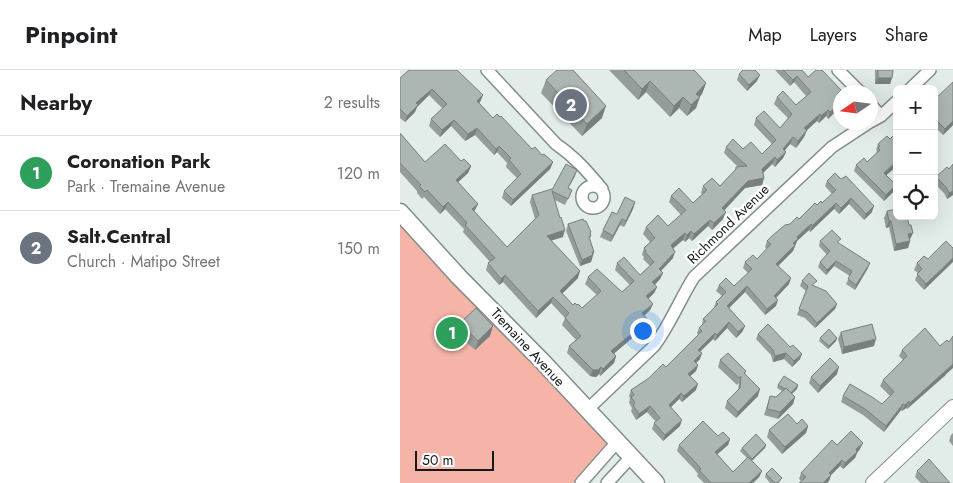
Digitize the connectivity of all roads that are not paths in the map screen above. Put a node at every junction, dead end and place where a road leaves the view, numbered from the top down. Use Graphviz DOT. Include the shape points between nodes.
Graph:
graph roads {
  1 [pos="487,70"];
  2 [pos="838,70"];
  3 [pos="930,70"];
  4 [pos="853,85"];
  5 [pos="914,85"];
  6 [pos="893,105"];
  7 [pos="878,113"];
  8 [pos="881,116"];
  9 [pos="878,118"];
  10 [pos="858,130"];
  11 [pos="586,170"];
  12 [pos="588,186"];
  13 [pos="602,190"];
  14 [pos="400,212"];
  15 [pos="953,407"];
  16 [pos="587,410"];
  17 [pos="617,442"];
  18 [pos="631,457"];
  19 [pos="582,483"];
  20 [pos="607,483"];
  21 [pos="656,483"];
  22 [pos="872,483"];
  1 -- 11 [label="street" via="556,144"];
  2 -- 4 [label="street"];
  3 -- 5 [label="street"];
  6 -- 8 [label="street, Richmond Avenue"];
  7 -- 8 [label="street"];
  8 -- 9 [label="street, Richmond Avenue"];
  10 -- 16 [label="street, Richmond Avenue" via="832,147 694,277 654,346"];
  11 -- 12 [label="street"];
  11 -- 13 [label="street"];
  12 -- 13 [label="street"];
  12 -- 13 [label="street" via="582,199 593,208 602,204 605,196"];
  14 -- 16 [label="main road, Tremaine Avenue"];
  15 -- 22 [label="street"];
  16 -- 17 [label="main road, Tremaine Avenue"];
  17 -- 18 [label="main road, Tremaine Avenue"];
  17 -- 19 [label="street"];
  18 -- 20 [label="street"];
  18 -- 21 [label="main road, Tremaine Avenue"];
}
